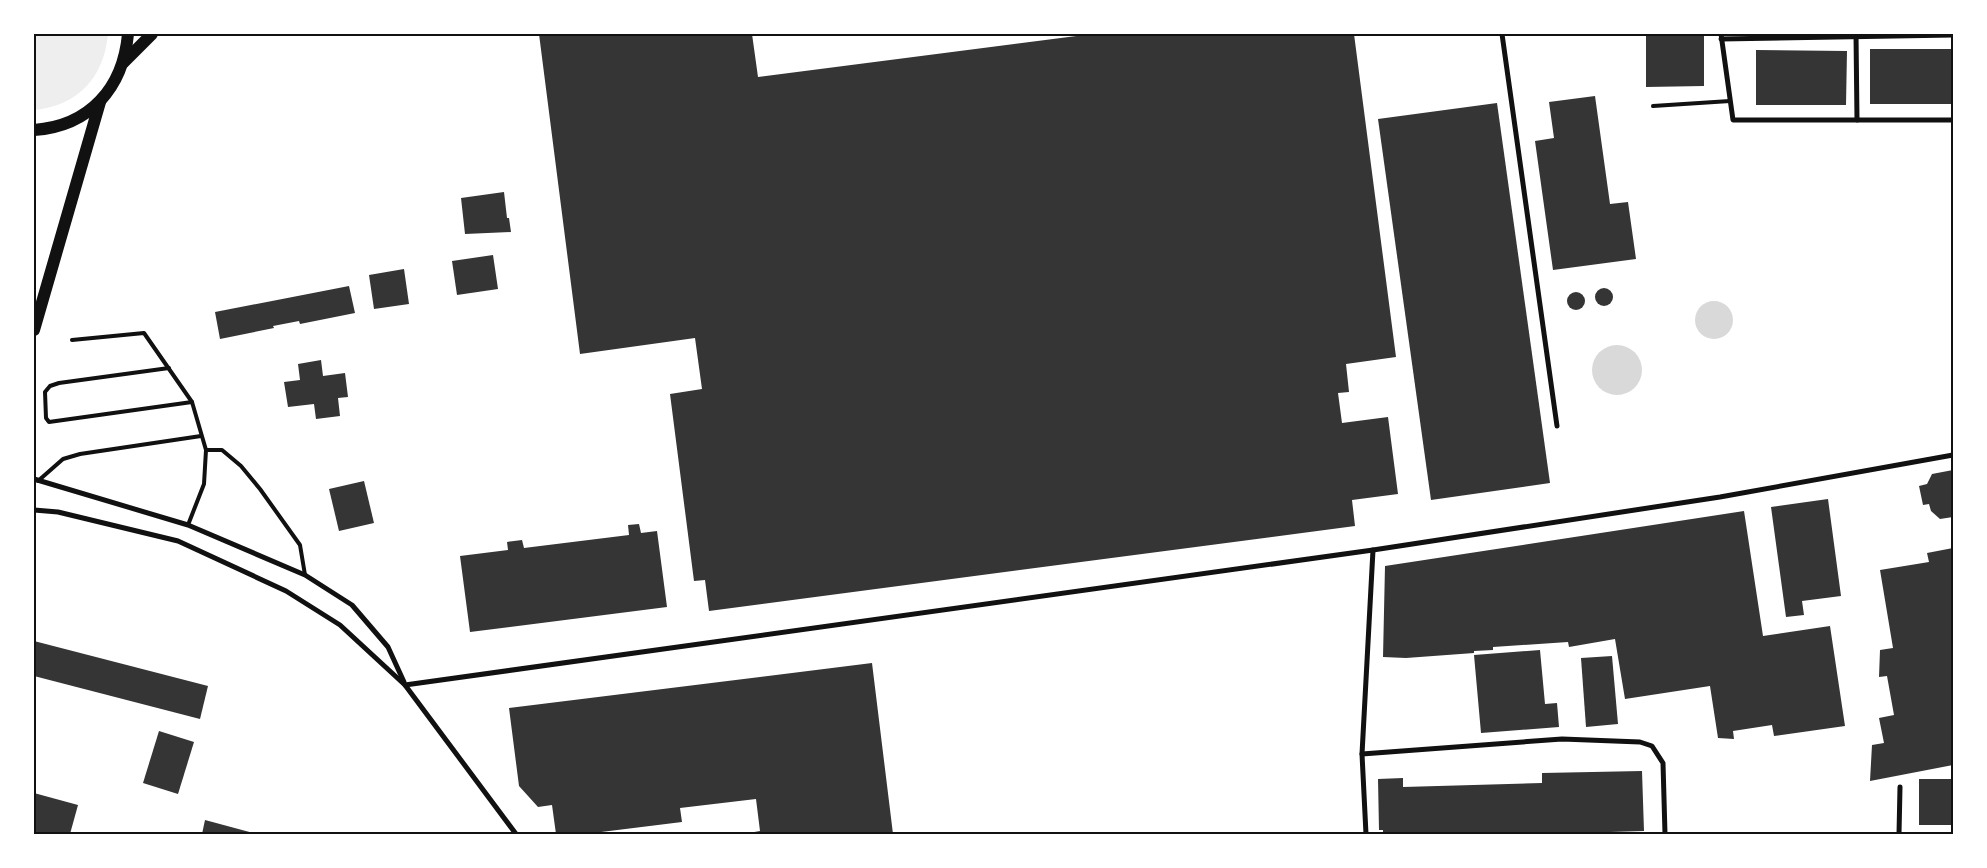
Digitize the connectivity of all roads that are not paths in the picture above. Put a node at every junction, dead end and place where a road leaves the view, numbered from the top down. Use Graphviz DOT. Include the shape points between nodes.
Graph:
graph roads {
  1 [pos="128,34"];
  2 [pos="152,34"];
  3 [pos="1502,34"];
  4 [pos="1953,34"];
  5 [pos="1856,35"];
  6 [pos="1721,36"];
  7 [pos="123,63"];
  8 [pos="1730,101"];
  9 [pos="100,102"];
  10 [pos="1653,106"];
  11 [pos="1857,120"];
  12 [pos="1953,120"];
  13 [pos="34,130"];
  14 [pos="34,330"];
  15 [pos="72,340"];
  16 [pos="169,368"];
  17 [pos="192,402"];
  18 [pos="1557,426"];
  19 [pos="201,436"];
  20 [pos="206,450"];
  21 [pos="1953,454"];
  22 [pos="36,480"];
  23 [pos="34,510"];
  24 [pos="188,525"];
  25 [pos="1373,550"];
  26 [pos="305,575"];
  27 [pos="405,685"];
  28 [pos="1362,754"];
  29 [pos="1900,786"];
  30 [pos="516,834"];
  31 [pos="1366,834"];
  32 [pos="1665,834"];
  33 [pos="1899,834"];
  1 -- 7 [label="main road"];
  2 -- 7 [label="main road"];
  3 -- 18 [label="street"];
  4 -- 5 [label="street"];
  5 -- 6 [label="street"];
  5 -- 11 [label="street"];
  6 -- 8 [label="street"];
  7 -- 9 [label="main road" via="118,77"];
  8 -- 10 [label="lane"];
  8 -- 11 [label="street" via="1733,120"];
  9 -- 13 [label="main road" via="75,120"];
  9 -- 14 [label="main road"];
  11 -- 12 [label="street"];
  15 -- 16 [label="lane" via="144,333"];
  16 -- 17 [label="lane"];
  16 -- 17 [label="lane" via="50,386 45,392 46,418 49,422"];
  17 -- 19 [label="lane"];
  19 -- 20 [label="lane"];
  19 -- 22 [label="lane" via="80,454 63,459"];
  20 -- 24 [label="lane" via="204,484"];
  20 -- 26 [label="lane" via="222,450 260,489 300,545"];
  21 -- 25 [label="street" via="1720,497"];
  22 -- 24 [label="street"];
  23 -- 27 [label="street" via="58,512 178,541 286,591 340,625"];
  24 -- 26 [label="street"];
  25 -- 27 [label="street"];
  25 -- 28 [label="street"];
  26 -- 27 [label="street" via="352,605 388,647"];
  27 -- 30 [label="street"];
  28 -- 31 [label="street"];
  28 -- 32 [label="street" via="1562,739 1640,742 1652,746 1662,763"];
  29 -- 33 [label="street"];
}
